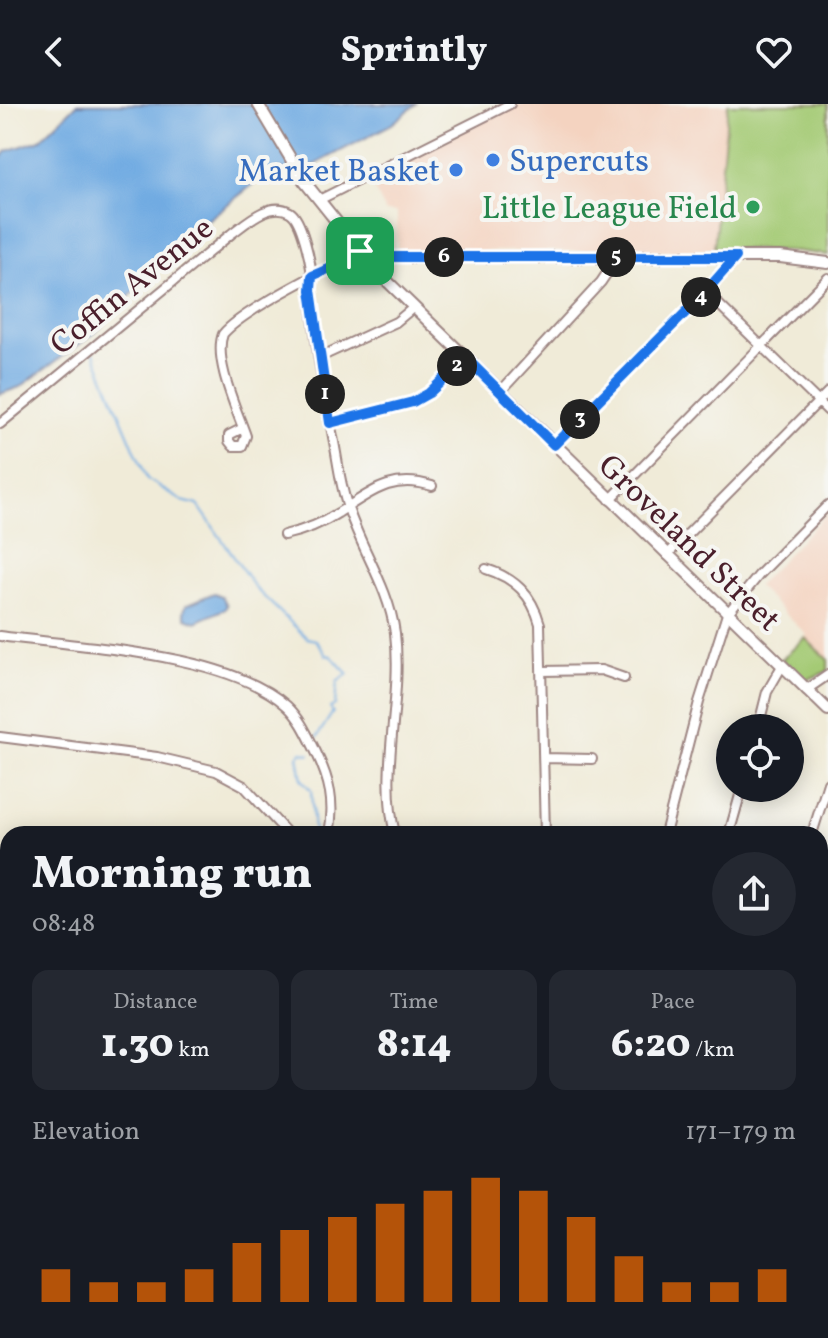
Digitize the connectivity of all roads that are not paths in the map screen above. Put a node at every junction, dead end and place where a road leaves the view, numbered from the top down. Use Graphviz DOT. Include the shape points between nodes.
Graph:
graph roads {
  1 [pos="258,104"];
  2 [pos="510,104"];
  3 [pos="319,200"];
  4 [pos="360,251"];
  5 [pos="609,257"];
  6 [pos="736,257"];
  7 [pos="828,263"];
  8 [pos="312,276"];
  9 [pos="828,278"];
  10 [pos="706,292"];
  11 [pos="414,307"];
  12 [pos="763,346"];
  13 [pos="320,357"];
  14 [pos="466,358"];
  15 [pos="500,392"];
  16 [pos="828,392"];
  17 [pos="819,401"];
  18 [pos="828,411"];
  19 [pos="330,423"];
  20 [pos="0,424"];
  21 [pos="243,428"];
  22 [pos="554,445"];
  23 [pos="432,486"];
  24 [pos="610,500"];
  25 [pos="828,505"];
  26 [pos="348,507"];
  27 [pos="284,535"];
  28 [pos="667,555"];
  29 [pos="486,569"];
  30 [pos="727,614"];
  31 [pos="0,636"];
  32 [pos="782,666"];
  33 [pos="542,671"];
  34 [pos="828,675"];
  35 [pos="624,678"];
  36 [pos="806,690"];
  37 [pos="828,710"];
  38 [pos="762,714"];
  39 [pos="0,737"];
  40 [pos="544,758"];
  41 [pos="592,759"];
  42 [pos="828,783"];
  43 [pos="738,802"];
  44 [pos="281,826"];
  45 [pos="330,826"];
  46 [pos="394,826"];
  47 [pos="545,826"];
  48 [pos="667,826"];
  49 [pos="731,826"];
  50 [pos="815,826"];
  1 -- 3 [label="main road, Groveland Street"];
  2 -- 3 [label="street"];
  3 -- 4 [label="main road, Groveland Street"];
  4 -- 5 [label="main road" via="386,257"];
  4 -- 8 [label="street"];
  4 -- 11 [label="main road, Groveland Street"];
  5 -- 6 [label="main road"];
  5 -- 15 [label="street" via="601,282"];
  6 -- 7 [label="main road"];
  6 -- 10 [label="street"];
  8 -- 13 [label="street"];
  8 -- 20 [label="street, Coffin Avenue" via="299,221 290,212 268,210"];
  8 -- 21 [label="street" via="223,334 222,363"];
  9 -- 12 [label="street"];
  10 -- 12 [label="street"];
  10 -- 22 [label="street"];
  11 -- 13 [label="street" via="396,322"];
  11 -- 14 [label="main road, Groveland Street"];
  12 -- 17 [label="street"];
  12 -- 24 [label="street"];
  13 -- 19 [label="street"];
  14 -- 15 [label="main road, Groveland Street"];
  14 -- 19 [label="street" via="413,402"];
  15 -- 22 [label="main road, Groveland Street"];
  16 -- 17 [label="street"];
  17 -- 18 [label="street"];
  17 -- 28 [label="street"];
  19 -- 26 [label="street"];
  22 -- 24 [label="main road, Groveland Street"];
  23 -- 26 [label="street" via="414,482 375,488"];
  24 -- 28 [label="main road, Groveland Street"];
  25 -- 30 [label="street"];
  26 -- 27 [label="street"];
  26 -- 46 [label="street" via="386,597 394,630 389,801"];
  28 -- 30 [label="main road, Groveland Street"];
  29 -- 33 [label="street" via="519,585 533,605 541,633"];
  30 -- 32 [label="main road, Groveland Street"];
  30 -- 48 [label="street"];
  31 -- 45 [label="street" via="169,659 239,678 270,694 300,721 326,773 333,804"];
  32 -- 36 [label="main road, Groveland Street"];
  32 -- 38 [label="street"];
  33 -- 35 [label="street" via="601,670"];
  33 -- 40 [label="street"];
  34 -- 36 [label="street"];
  36 -- 37 [label="main road, Groveland Street"];
  39 -- 44 [label="street" via="157,757 216,771 244,786"];
  40 -- 41 [label="street"];
  40 -- 47 [label="street"];
  42 -- 50 [label="street"];
  43 -- 49 [label="street"];
}
